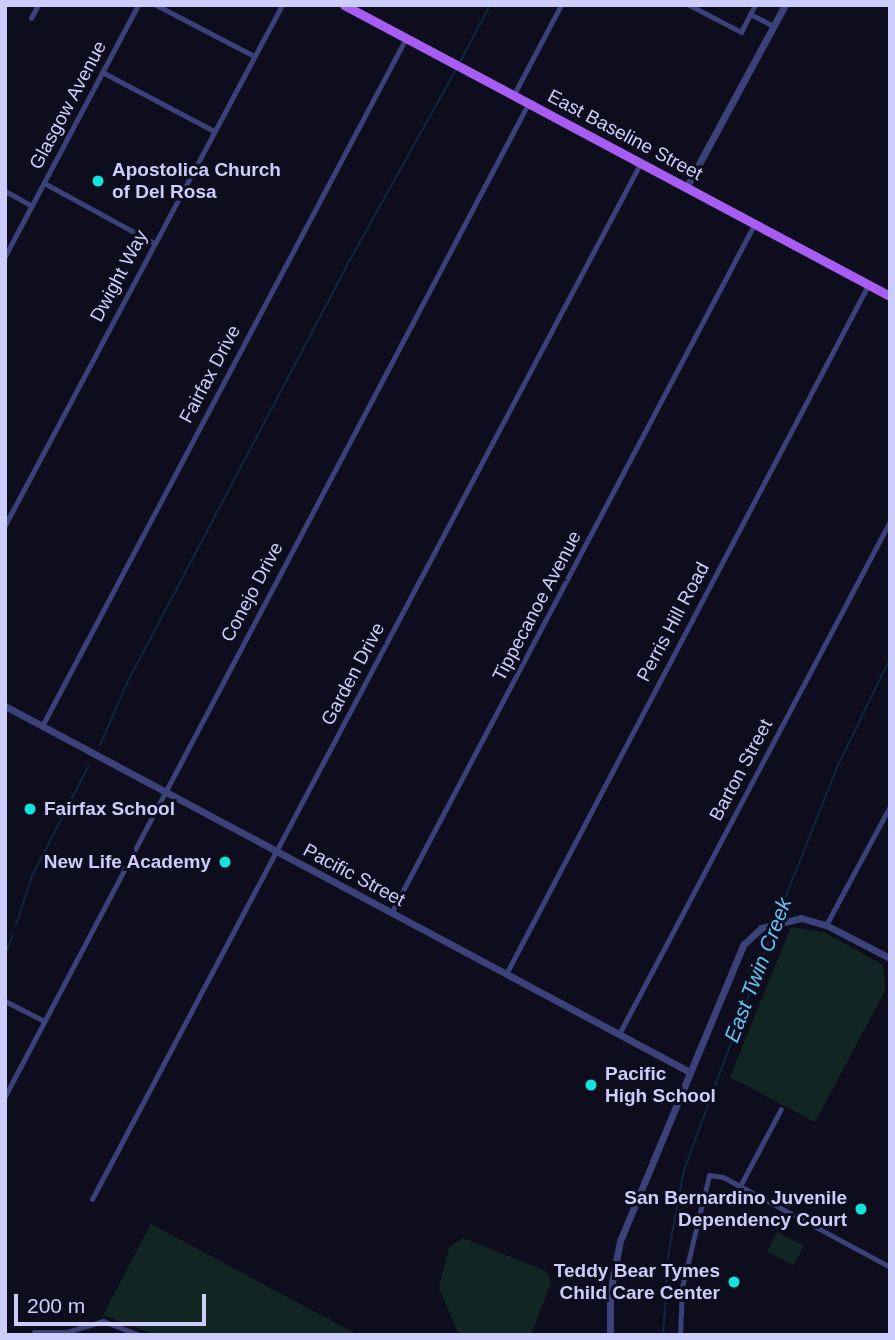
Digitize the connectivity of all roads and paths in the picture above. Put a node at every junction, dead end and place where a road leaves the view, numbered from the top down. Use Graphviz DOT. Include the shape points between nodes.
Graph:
graph roads {
  1 [pos="38,5"];
  2 [pos="138,5"];
  3 [pos="156,5"];
  4 [pos="282,5"];
  5 [pos="344,5"];
  6 [pos="561,5"];
  7 [pos="689,5"];
  8 [pos="755,5"];
  9 [pos="785,5"];
  10 [pos="699,7"];
  11 [pos="750,14"];
  12 [pos="31,18"];
  13 [pos="774,26"];
  14 [pos="406,38"];
  15 [pos="254,57"];
  16 [pos="102,72"];
  17 [pos="513,96"];
  18 [pos="528,104"];
  19 [pos="214,131"];
  20 [pos="640,164"];
  21 [pos="44,183"];
  22 [pos="686,188"];
  23 [pos="5,191"];
  24 [pos="32,206"];
  25 [pos="755,223"];
  26 [pos="154,243"];
  27 [pos="5,256"];
  28 [pos="868,285"];
  29 [pos="890,296"];
  30 [pos="890,521"];
  31 [pos="5,525"];
  32 [pos="5,706"];
  33 [pos="42,726"];
  34 [pos="164,791"];
  35 [pos="890,806"];
  36 [pos="277,851"];
  37 [pos="391,913"];
  38 [pos="826,925"];
  39 [pos="890,958"];
  40 [pos="506,974"];
  41 [pos="5,1000"];
  42 [pos="44,1021"];
  43 [pos="619,1034"];
  44 [pos="688,1071"];
  45 [pos="5,1096"];
  46 [pos="781,1109"];
  47 [pos="740,1186"];
  48 [pos="92,1199"];
  49 [pos="890,1267"];
  50 [pos="34,1332"];
  51 [pos="140,1335"];
  52 [pos="610,1335"];
  53 [pos="680,1335"];
  1 -- 12 [label="street"];
  2 -- 16 [label="street, Glasgow Avenue"];
  3 -- 15 [label="street"];
  4 -- 15 [label="street, Dwight Way"];
  5 -- 14 [label="main road, East Baseline Street"];
  6 -- 17 [label="street"];
  7 -- 10 [label="street"];
  8 -- 11 [label="street"];
  9 -- 13 [label="street"];
  10 -- 11 [label="street" via="741,32"];
  11 -- 13 [label="street"];
  13 -- 22 [label="street"];
  14 -- 17 [label="main road, East Baseline Street"];
  14 -- 33 [label="street, Fairfax Drive"];
  15 -- 19 [label="street, Dwight Way"];
  16 -- 19 [label="street"];
  16 -- 21 [label="street, Glasgow Avenue"];
  17 -- 18 [label="main road, East Baseline Street"];
  18 -- 20 [label="main road, East Baseline Street"];
  18 -- 34 [label="street, Conejo Drive"];
  19 -- 26 [label="street, Dwight Way"];
  20 -- 22 [label="main road, East Baseline Street"];
  20 -- 36 [label="street, Garden Drive"];
  21 -- 24 [label="street, Glasgow Avenue"];
  21 -- 26 [label="street"];
  22 -- 25 [label="main road, East Baseline Street"];
  23 -- 24 [label="street"];
  24 -- 27 [label="street, Glasgow Avenue"];
  25 -- 28 [label="main road, East Baseline Street"];
  25 -- 37 [label="street, Tippecanoe Avenue"];
  26 -- 31 [label="street, Dwight Way"];
  28 -- 29 [label="main road, East Baseline Street"];
  28 -- 40 [label="street, Perris Hill Road"];
  30 -- 43 [label="street, Barton Street"];
  32 -- 33 [label="street, Pacific Street"];
  33 -- 34 [label="street, Pacific Street"];
  34 -- 36 [label="street, Pacific Street"];
  34 -- 42 [label="street, Conejo Drive"];
  35 -- 38 [label="street"];
  36 -- 37 [label="street, Pacific Street"];
  36 -- 48 [label="street, Garden Drive"];
  37 -- 40 [label="street, Pacific Street"];
  38 -- 39 [label="street"];
  38 -- 44 [label="street" via="790,919 758,930 738,955"];
  40 -- 43 [label="street, Pacific Street"];
  41 -- 42 [label="street"];
  42 -- 45 [label="street, Conejo Drive"];
  43 -- 44 [label="street, Pacific Street"];
  44 -- 52 [label="street" via="620,1241 610,1292"];
  46 -- 47 [label="street"];
  47 -- 49 [label="street"];
  47 -- 53 [label="street" via="716,1174 704,1181 682,1287"];
  50 -- 51 [label="street" via="67,1332 103,1321"];
}
